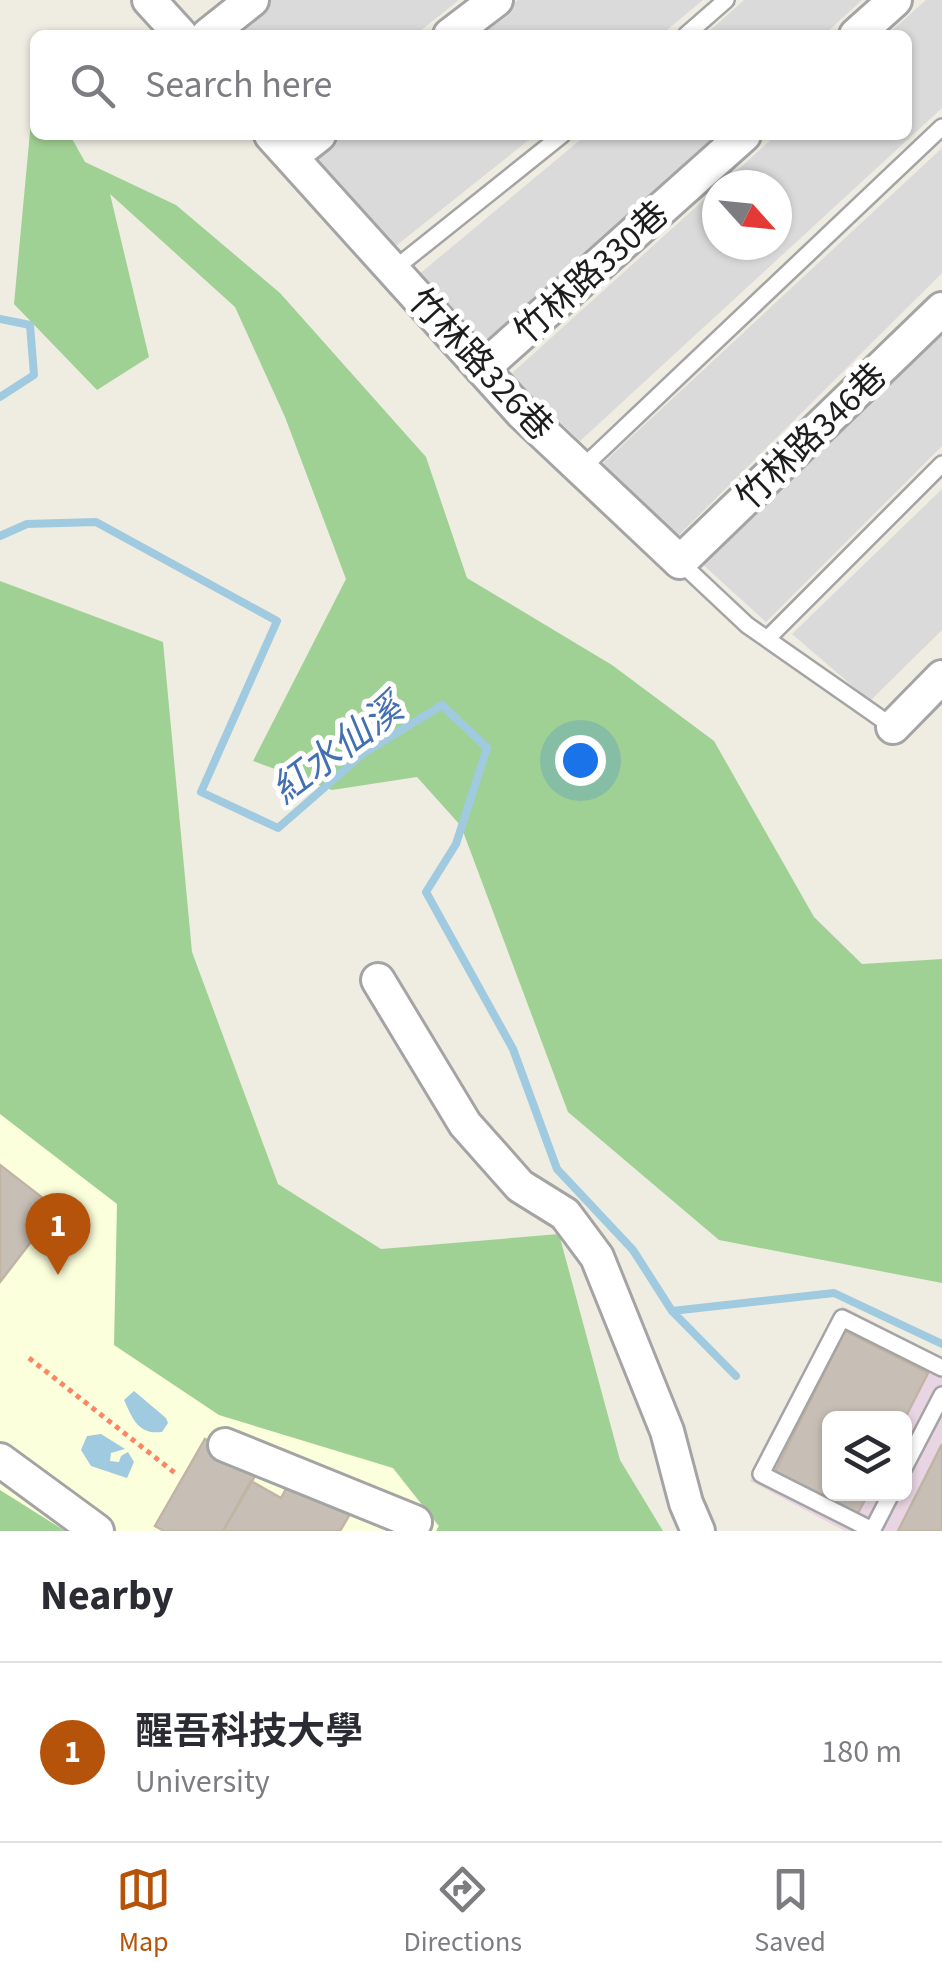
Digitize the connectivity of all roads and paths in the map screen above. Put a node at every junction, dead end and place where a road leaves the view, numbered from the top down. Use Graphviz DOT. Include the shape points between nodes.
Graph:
graph roads {
  1 [pos="149,0"];
  2 [pos="252,0"];
  3 [pos="496,0"];
  4 [pos="726,0"];
  5 [pos="896,0"];
  6 [pos="176,30"];
  7 [pos="214,30"];
  8 [pos="457,30"];
  9 [pos="692,30"];
  10 [pos="862,30"];
  11 [pos="942,128"];
  12 [pos="556,140"];
  13 [pos="738,140"];
  14 [pos="281,146"];
  15 [pos="393,270"];
  16 [pos="942,309"];
  17 [pos="482,370"];
  18 [pos="942,464"];
  19 [pos="581,469"];
  20 [pos="680,562"];
  21 [pos="767,639"];
  22 [pos="942,676"];
  23 [pos="893,727"];
  24 [pos="378,980"];
  25 [pos="29,1358"];
  26 [pos="942,1368"];
  27 [pos="942,1395"];
  28 [pos="225,1445"];
  29 [pos="912,1453"];
  30 [pos="0,1460"];
  31 [pos="175,1473"];
  32 [pos="887,1501"];
  33 [pos="872,1530"];
  34 [pos="96,1531"];
  35 [pos="409,1531"];
  36 [pos="698,1531"];
  1 -- 6 [label="street"];
  2 -- 7 [label="street"];
  3 -- 8 [label="street"];
  4 -- 9 [label="lane"];
  5 -- 10 [label="street"];
  11 -- 19 [label="lane"];
  12 -- 15 [label="lane"];
  13 -- 17 [label="street, 竹林路330巷"];
  14 -- 15 [label="street, 竹林路326巷"];
  15 -- 17 [label="street, 竹林路326巷"];
  16 -- 20 [label="street, 竹林路346巷"];
  17 -- 19 [label="street, 竹林路326巷"];
  18 -- 21 [label="lane"];
  19 -- 20 [label="street, 竹林路326巷"];
  20 -- 21 [label="lane"];
  21 -- 23 [label="lane"];
  22 -- 23 [label="street"];
  24 -- 36 [label="street" via="464,1124 520,1186 566,1214 597,1257 668,1431"];
  25 -- 31 [label="path"];
  26 -- 33 [label="lane" via="842,1318 761,1474"];
  27 -- 29 [label="lane"];
  28 -- 35 [label="street" via="415,1522"];
  30 -- 34 [label="street"];
  32 -- 33 [label="lane"];
}
